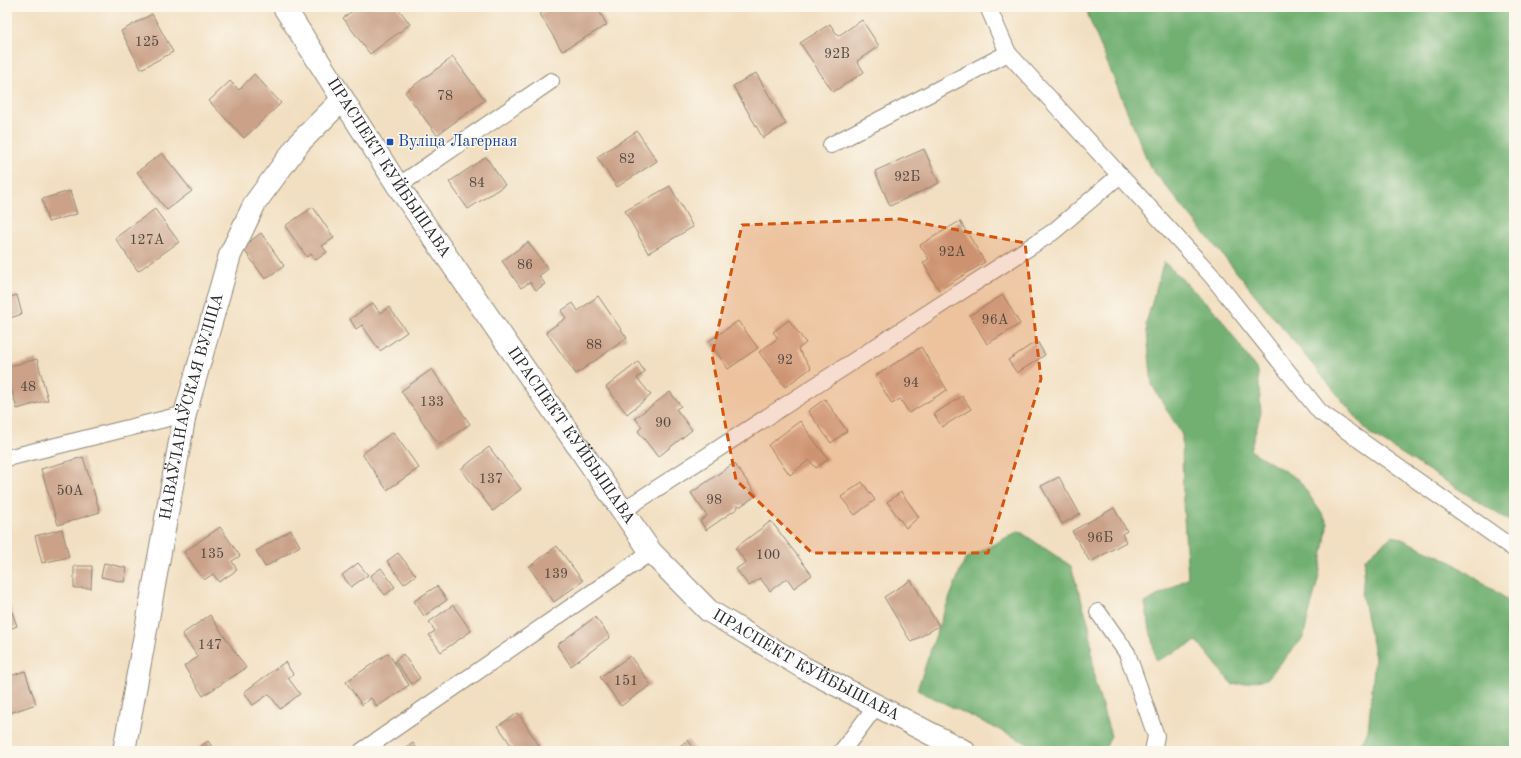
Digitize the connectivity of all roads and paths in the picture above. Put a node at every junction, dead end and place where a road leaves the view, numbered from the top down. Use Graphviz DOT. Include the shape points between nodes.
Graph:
graph roads {
  1 [pos="284,7"];
  2 [pos="988,7"];
  3 [pos="1008,53"];
  4 [pos="551,81"];
  5 [pos="343,99"];
  6 [pos="830,145"];
  7 [pos="1120,175"];
  8 [pos="398,186"];
  9 [pos="185,414"];
  10 [pos="7,458"];
  11 [pos="622,511"];
  12 [pos="1514,549"];
  13 [pos="651,552"];
  14 [pos="1098,612"];
  15 [pos="876,706"];
  16 [pos="124,751"];
  17 [pos="362,751"];
  18 [pos="842,751"];
  19 [pos="964,751"];
  20 [pos="1153,751"];
  1 -- 5 [label="street, ПРАСПЕКТ КУЙБЫШАВА"];
  2 -- 3 [label="lane"];
  3 -- 6 [label="lane"];
  3 -- 7 [label="lane"];
  4 -- 8 [label="lane"];
  5 -- 8 [label="street, ПРАСПЕКТ КУЙБЫШАВА"];
  5 -- 9 [label="street, НАВАЎЛАНАЎСКАЯ ВУЛІЦА" via="300,142 255,202 230,255"];
  7 -- 11 [label="lane" via="1053,232"];
  7 -- 12 [label="lane" via="1211,275 1320,412"];
  8 -- 11 [label="street, ПРАСПЕКТ КУЙБЫШАВА"];
  9 -- 10 [label="lane"];
  9 -- 16 [label="street, НАВАЎЛАНАЎСКАЯ ВУЛІЦА"];
  11 -- 13 [label="street, ПРАСПЕКТ КУЙБЫШАВА"];
  13 -- 15 [label="street, ПРАСПЕКТ КУЙБЫШАВА" via="709,612 804,668"];
  13 -- 17 [label="lane"];
  14 -- 20 [label="lane" via="1127,653 1156,736"];
  15 -- 18 [label="lane"];
  15 -- 19 [label="street, ПРАСПЕКТ КУЙБЫШАВА"];
}
